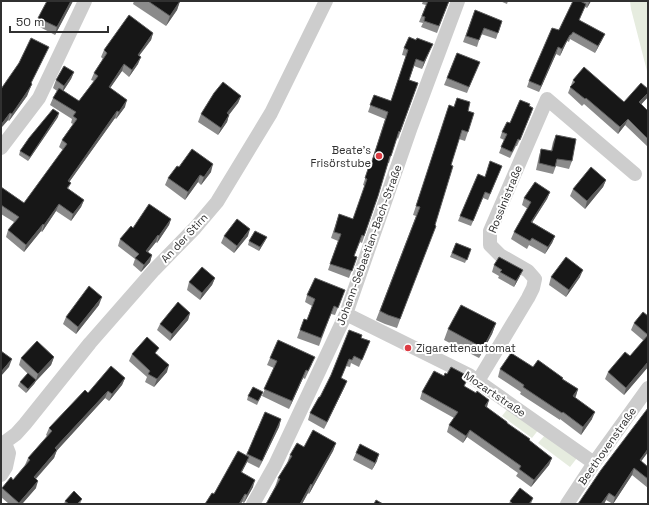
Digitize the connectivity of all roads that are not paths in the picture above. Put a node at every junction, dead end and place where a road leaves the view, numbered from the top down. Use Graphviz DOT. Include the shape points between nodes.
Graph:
graph roads {
  1 [pos="85,1"];
  2 [pos="326,1"];
  3 [pos="458,1"];
  4 [pos="1,148"];
  5 [pos="635,174"];
  6 [pos="346,314"];
  7 [pos="478,381"];
  8 [pos="648,388"];
  9 [pos="3,444"];
  10 [pos="594,463"];
  11 [pos="1,475"];
  12 [pos="253,504"];
  13 [pos="567,504"];
  1 -- 4 [label="street" via="40,98"];
  2 -- 9 [label="street, An der Stirn" via="271,113 217,202 95,338 25,424"];
  3 -- 6 [label="street, Johann-Sebastian-Bach-Straße" via="410,127"];
  5 -- 7 [label="street, Rossinistraße" via="547,99 490,231 490,245 500,255 528,271 535,279 533,288"];
  6 -- 7 [label="street, Mozartstraße"];
  6 -- 12 [label="street, Johann-Sebastian-Bach-Straße" via="275,464"];
  7 -- 10 [label="street, Mozartstraße"];
  8 -- 10 [label="street, Beethovenstraße"];
  9 -- 11 [label="street" via="9,454"];
  10 -- 13 [label="street, Beethovenstraße"];
}
